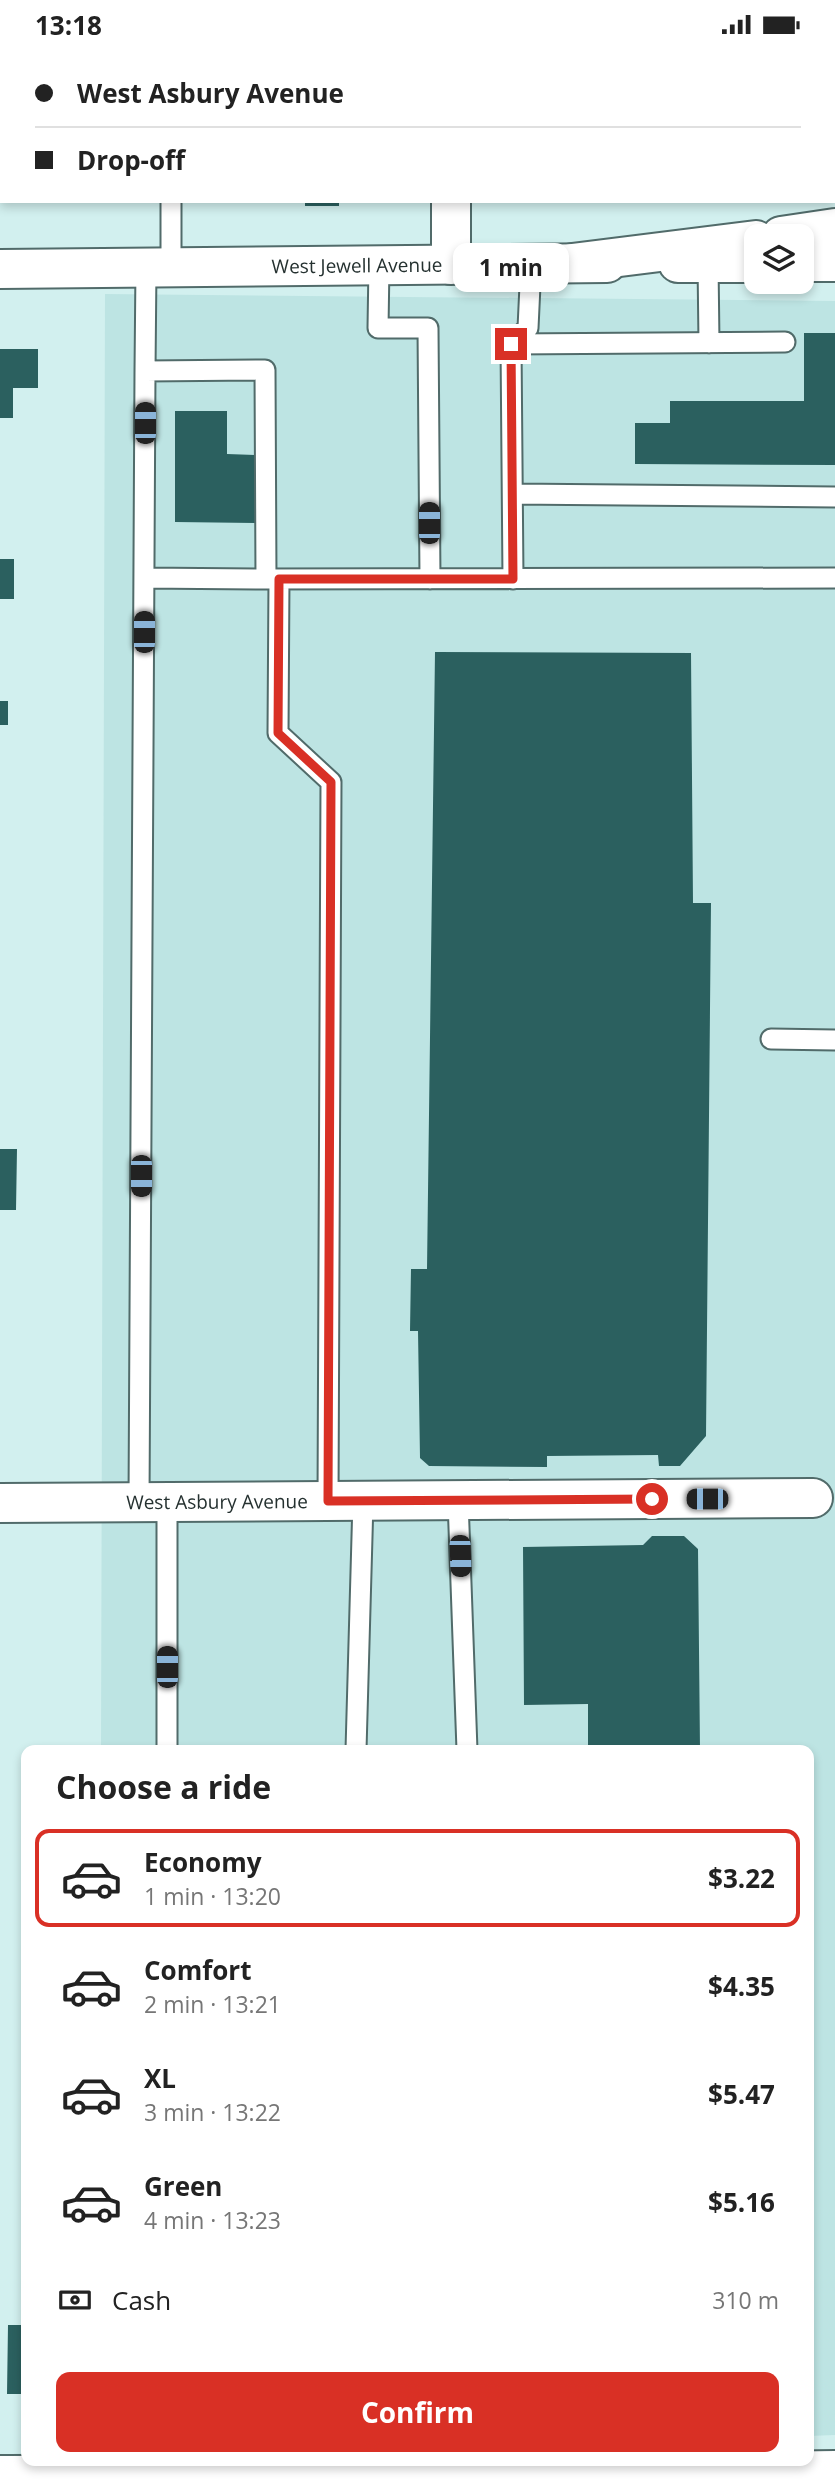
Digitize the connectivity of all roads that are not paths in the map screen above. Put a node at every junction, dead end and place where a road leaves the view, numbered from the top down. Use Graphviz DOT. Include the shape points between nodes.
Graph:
graph roads {
  1 [pos="171,203"];
  2 [pos="451,203"];
  3 [pos="835,228"];
  4 [pos="814,231"];
  5 [pos="744,242"];
  6 [pos="814,262"];
  7 [pos="835,262"];
  8 [pos="572,263"];
  9 [pos="708,263"];
  10 [pos="744,263"];
  11 [pos="531,264"];
  12 [pos="379,265"];
  13 [pos="451,265"];
  14 [pos="158,267"];
  15 [pos="0,269"];
  16 [pos="785,342"];
  17 [pos="709,343"];
  18 [pos="511,344"];
  19 [pos="145,371"];
  20 [pos="513,494"];
  21 [pos="835,497"];
  22 [pos="144,578"];
  23 [pos="835,578"];
  24 [pos="273,579"];
  25 [pos="430,579"];
  26 [pos="513,579"];
  27 [pos="771,1039"];
  28 [pos="835,1040"];
  29 [pos="824,1493"];
  30 [pos="458,1500"];
  31 [pos="346,1501"];
  32 [pos="153,1502"];
  33 [pos="0,1503"];
  34 [pos="167,1745"];
  35 [pos="356,1745"];
  36 [pos="467,1745"];
  37 [pos="198,2467"];
  38 [pos="835,2470"];
  39 [pos="0,2475"];
  1 -- 14 [label="lane"];
  2 -- 13 [label="main road"];
  3 -- 4 [label="main road"];
  5 -- 8 [label="main road"];
  6 -- 7 [label="main road"];
  8 -- 9 [label="main road, West Jewell Avenue"];
  8 -- 11 [label="main road, West Jewell Avenue"];
  9 -- 10 [label="main road, West Jewell Avenue"];
  9 -- 17 [label="lane"];
  11 -- 13 [label="main road, West Jewell Avenue"];
  11 -- 18 [label="lane" via="528,328"];
  12 -- 13 [label="main road, West Jewell Avenue"];
  12 -- 14 [label="main road, West Jewell Avenue"];
  12 -- 25 [label="lane" via="378,328 428,328"];
  14 -- 15 [label="main road, West Jewell Avenue"];
  14 -- 19 [label="lane"];
  16 -- 17 [label="lane"];
  17 -- 18 [label="lane"];
  18 -- 20 [label="lane"];
  19 -- 22 [label="lane"];
  19 -- 24 [label="lane" via="265,370"];
  20 -- 21 [label="lane"];
  20 -- 26 [label="lane"];
  22 -- 24 [label="lane"];
  22 -- 32 [label="lane"];
  23 -- 26 [label="lane"];
  24 -- 25 [label="lane"];
  24 -- 31 [label="lane" via="278,733 331,782"];
  25 -- 26 [label="lane"];
  27 -- 28 [label="lane"];
  29 -- 30 [label="main road, West Asbury Avenue"];
  30 -- 31 [label="main road, West Asbury Avenue"];
  30 -- 36 [label="lane"];
  31 -- 32 [label="main road, West Asbury Avenue"];
  31 -- 35 [label="lane"];
  32 -- 33 [label="main road, West Asbury Avenue"];
  32 -- 34 [label="lane"];
  37 -- 38 [label="main road" via="567,2474"];
  37 -- 39 [label="main road"];
}
